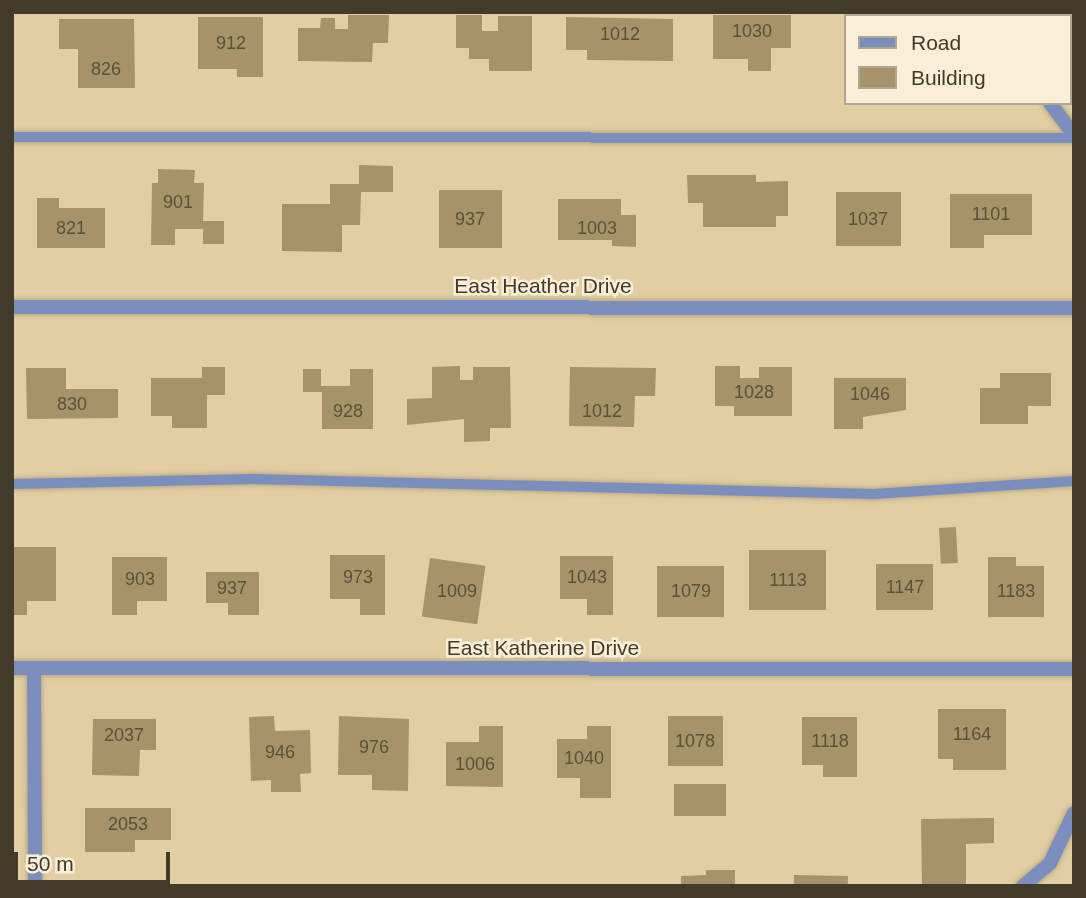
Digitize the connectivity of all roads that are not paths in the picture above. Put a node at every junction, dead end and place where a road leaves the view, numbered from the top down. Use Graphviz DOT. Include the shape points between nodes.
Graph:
graph roads {
  1 [pos="1051,105"];
  2 [pos="1074,136"];
  3 [pos="12,137"];
  4 [pos="12,307"];
  5 [pos="1074,308"];
  6 [pos="1074,481"];
  7 [pos="12,484"];
  8 [pos="12,668"];
  9 [pos="34,668"];
  10 [pos="1074,669"];
  11 [pos="1074,813"];
  12 [pos="36,886"];
  13 [pos="1023,886"];
  1 -- 2 [label="street"];
  2 -- 3 [label="lane"];
  4 -- 5 [label="street, East Heather Drive"];
  6 -- 7 [label="lane" via="874,494 253,479"];
  8 -- 9 [label="street, East Katherine Drive"];
  9 -- 10 [label="street, East Katherine Drive"];
  9 -- 12 [label="street"];
  11 -- 13 [label="street" via="1050,863"];
}
